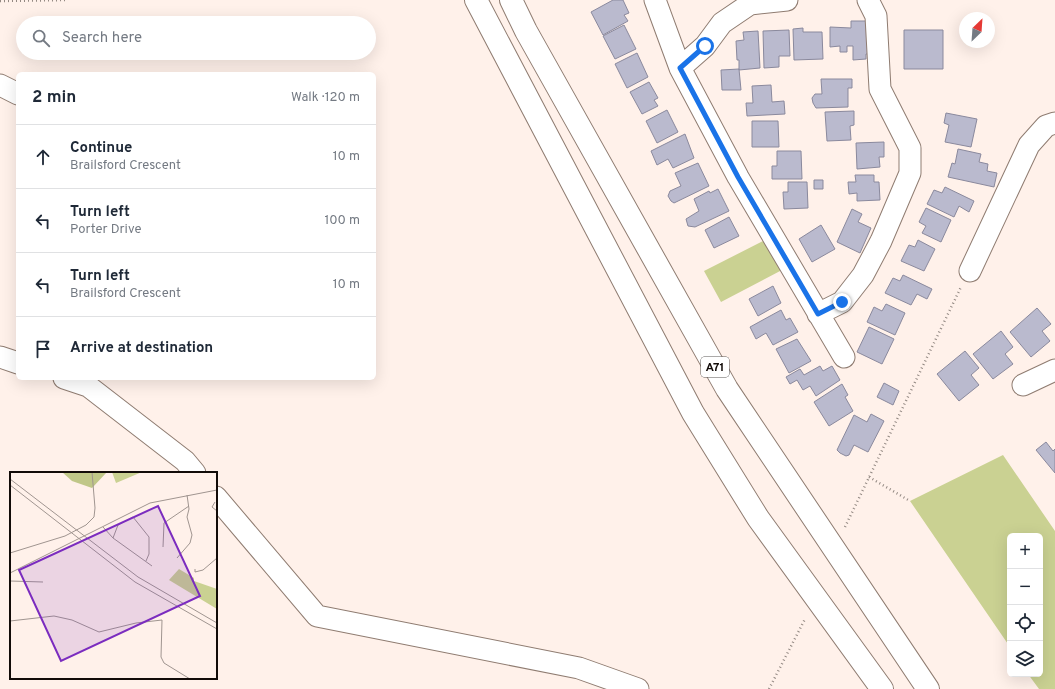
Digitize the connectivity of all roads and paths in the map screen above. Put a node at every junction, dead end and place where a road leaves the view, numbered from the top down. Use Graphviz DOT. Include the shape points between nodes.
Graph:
graph roads {
  1 [pos="68,0"];
  2 [pos="476,0"];
  3 [pos="511,0"];
  4 [pos="655,0"];
  5 [pos="787,0"];
  6 [pos="868,0"];
  7 [pos="0,1"];
  8 [pos="680,68"];
  9 [pos="0,86"];
  10 [pos="16,93"];
  11 [pos="1055,122"];
  12 [pos="970,271"];
  13 [pos="818,314"];
  14 [pos="0,357"];
  15 [pos="844,357"];
  16 [pos="16,362"];
  17 [pos="1055,370"];
  18 [pos="70,380"];
  19 [pos="1023,385"];
  20 [pos="194,472"];
  21 [pos="869,477"];
  22 [pos="217,498"];
  23 [pos="910,501"];
  24 [pos="844,529"];
  25 [pos="805,620"];
  26 [pos="638,689"];
  27 [pos="770,689"];
  28 [pos="882,689"];
  29 [pos="928,689"];
  1 -- 7 [label="path"];
  2 -- 28 [label="main road" via="693,413 758,518"];
  3 -- 29 [label="main road, A71" via="526,32 727,388"];
  4 -- 8 [label="street"];
  5 -- 8 [label="street" via="750,4 722,23 705,46"];
  6 -- 13 [label="street" via="876,16 880,89 910,148 910,173 881,242 863,275 842,302"];
  8 -- 13 [label="street" via="738,177"];
  9 -- 10 [label="street"];
  11 -- 12 [label="street" via="1046,126 1029,145"];
  12 -- 21 [label="path"];
  13 -- 15 [label="street"];
  14 -- 16 [label="street"];
  17 -- 19 [label="street"];
  18 -- 20 [label="street" via="88,386 185,461"];
  21 -- 23 [label="path"];
  21 -- 24 [label="path"];
  22 -- 26 [label="street" via="317,616 579,668"];
  25 -- 27 [label="path"];
}
